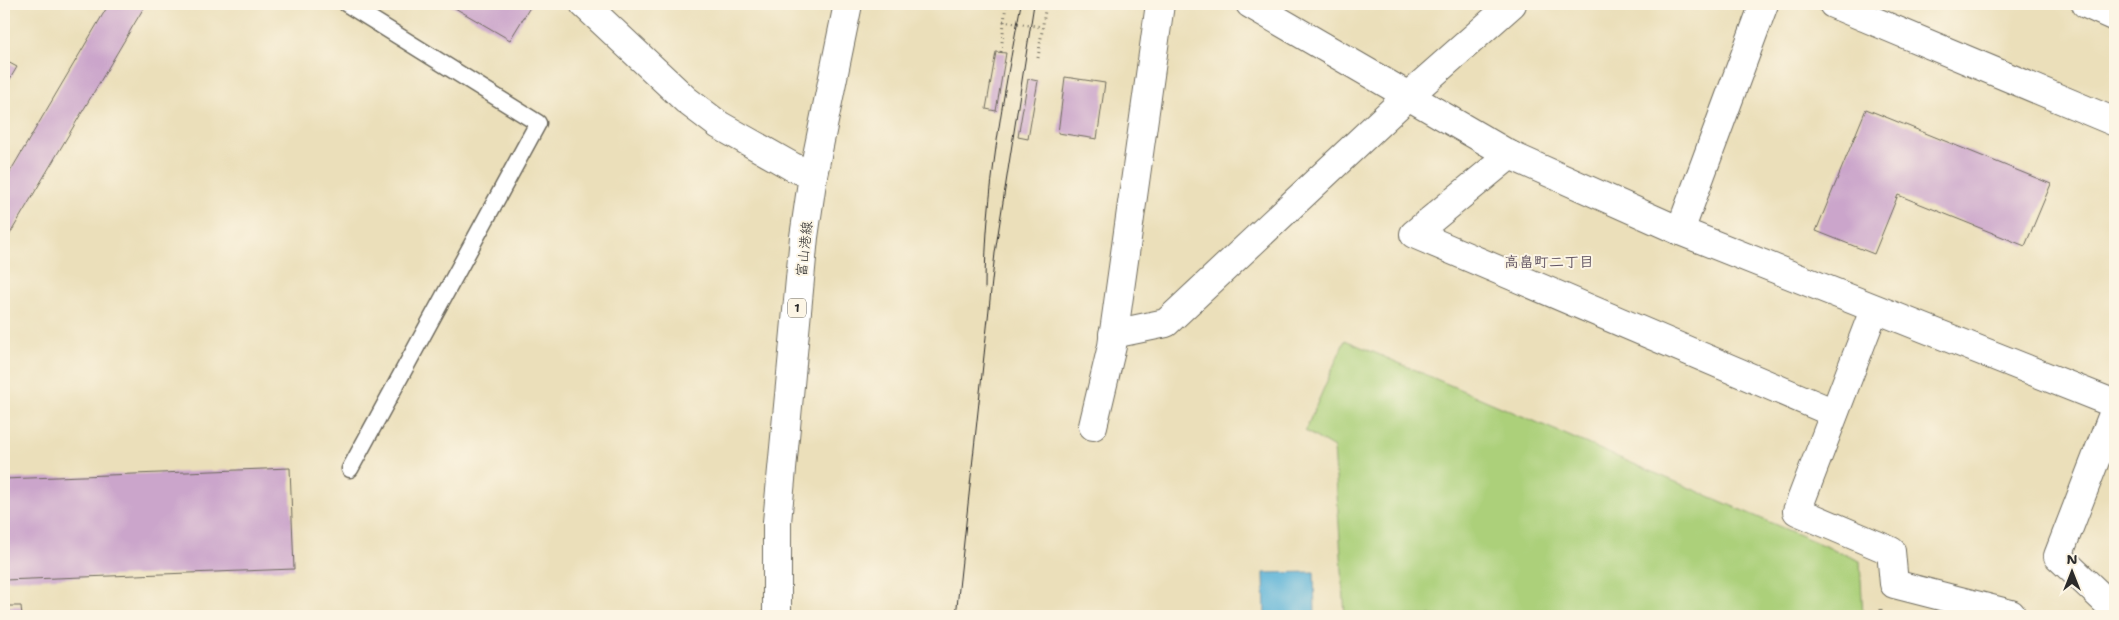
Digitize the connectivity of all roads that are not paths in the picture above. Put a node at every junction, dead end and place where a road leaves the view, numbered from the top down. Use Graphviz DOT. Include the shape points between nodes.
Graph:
graph roads {
  1 [pos="347,4"];
  2 [pos="584,4"];
  3 [pos="848,4"];
  4 [pos="1160,4"];
  5 [pos="1250,4"];
  6 [pos="1512,4"];
  7 [pos="1764,4"];
  8 [pos="1832,4"];
  9 [pos="2086,4"];
  10 [pos="2115,16"];
  11 [pos="1408,96"];
  12 [pos="2115,122"];
  13 [pos="1510,155"];
  14 [pos="813,175"];
  15 [pos="1680,231"];
  16 [pos="1874,310"];
  17 [pos="1113,334"];
  18 [pos="2115,404"];
  19 [pos="2115,409"];
  20 [pos="1834,413"];
  21 [pos="1093,426"];
  22 [pos="350,469"];
  23 [pos="2115,610"];
  24 [pos="2011,614"];
  25 [pos="777,616"];
  1 -- 22 [label="lane" via="538,123"];
  2 -- 14 [label="street" via="686,100 719,125"];
  3 -- 14 [label="street, 富山港線 / 1"];
  4 -- 17 [label="street"];
  5 -- 11 [label="street"];
  6 -- 11 [label="street"];
  7 -- 15 [label="street"];
  8 -- 12 [label="street"];
  9 -- 10 [label="street"];
  11 -- 13 [label="street"];
  11 -- 17 [label="street" via="1166,323"];
  13 -- 15 [label="street"];
  13 -- 20 [label="street" via="1414,234"];
  14 -- 25 [label="street, 富山港線 / 1" via="804,237 777,522"];
  15 -- 16 [label="street"];
  16 -- 18 [label="street"];
  16 -- 20 [label="street"];
  17 -- 21 [label="street"];
  19 -- 23 [label="street" via="2058,556"];
  20 -- 24 [label="street" via="1797,511 1891,551 1894,584"];
}
